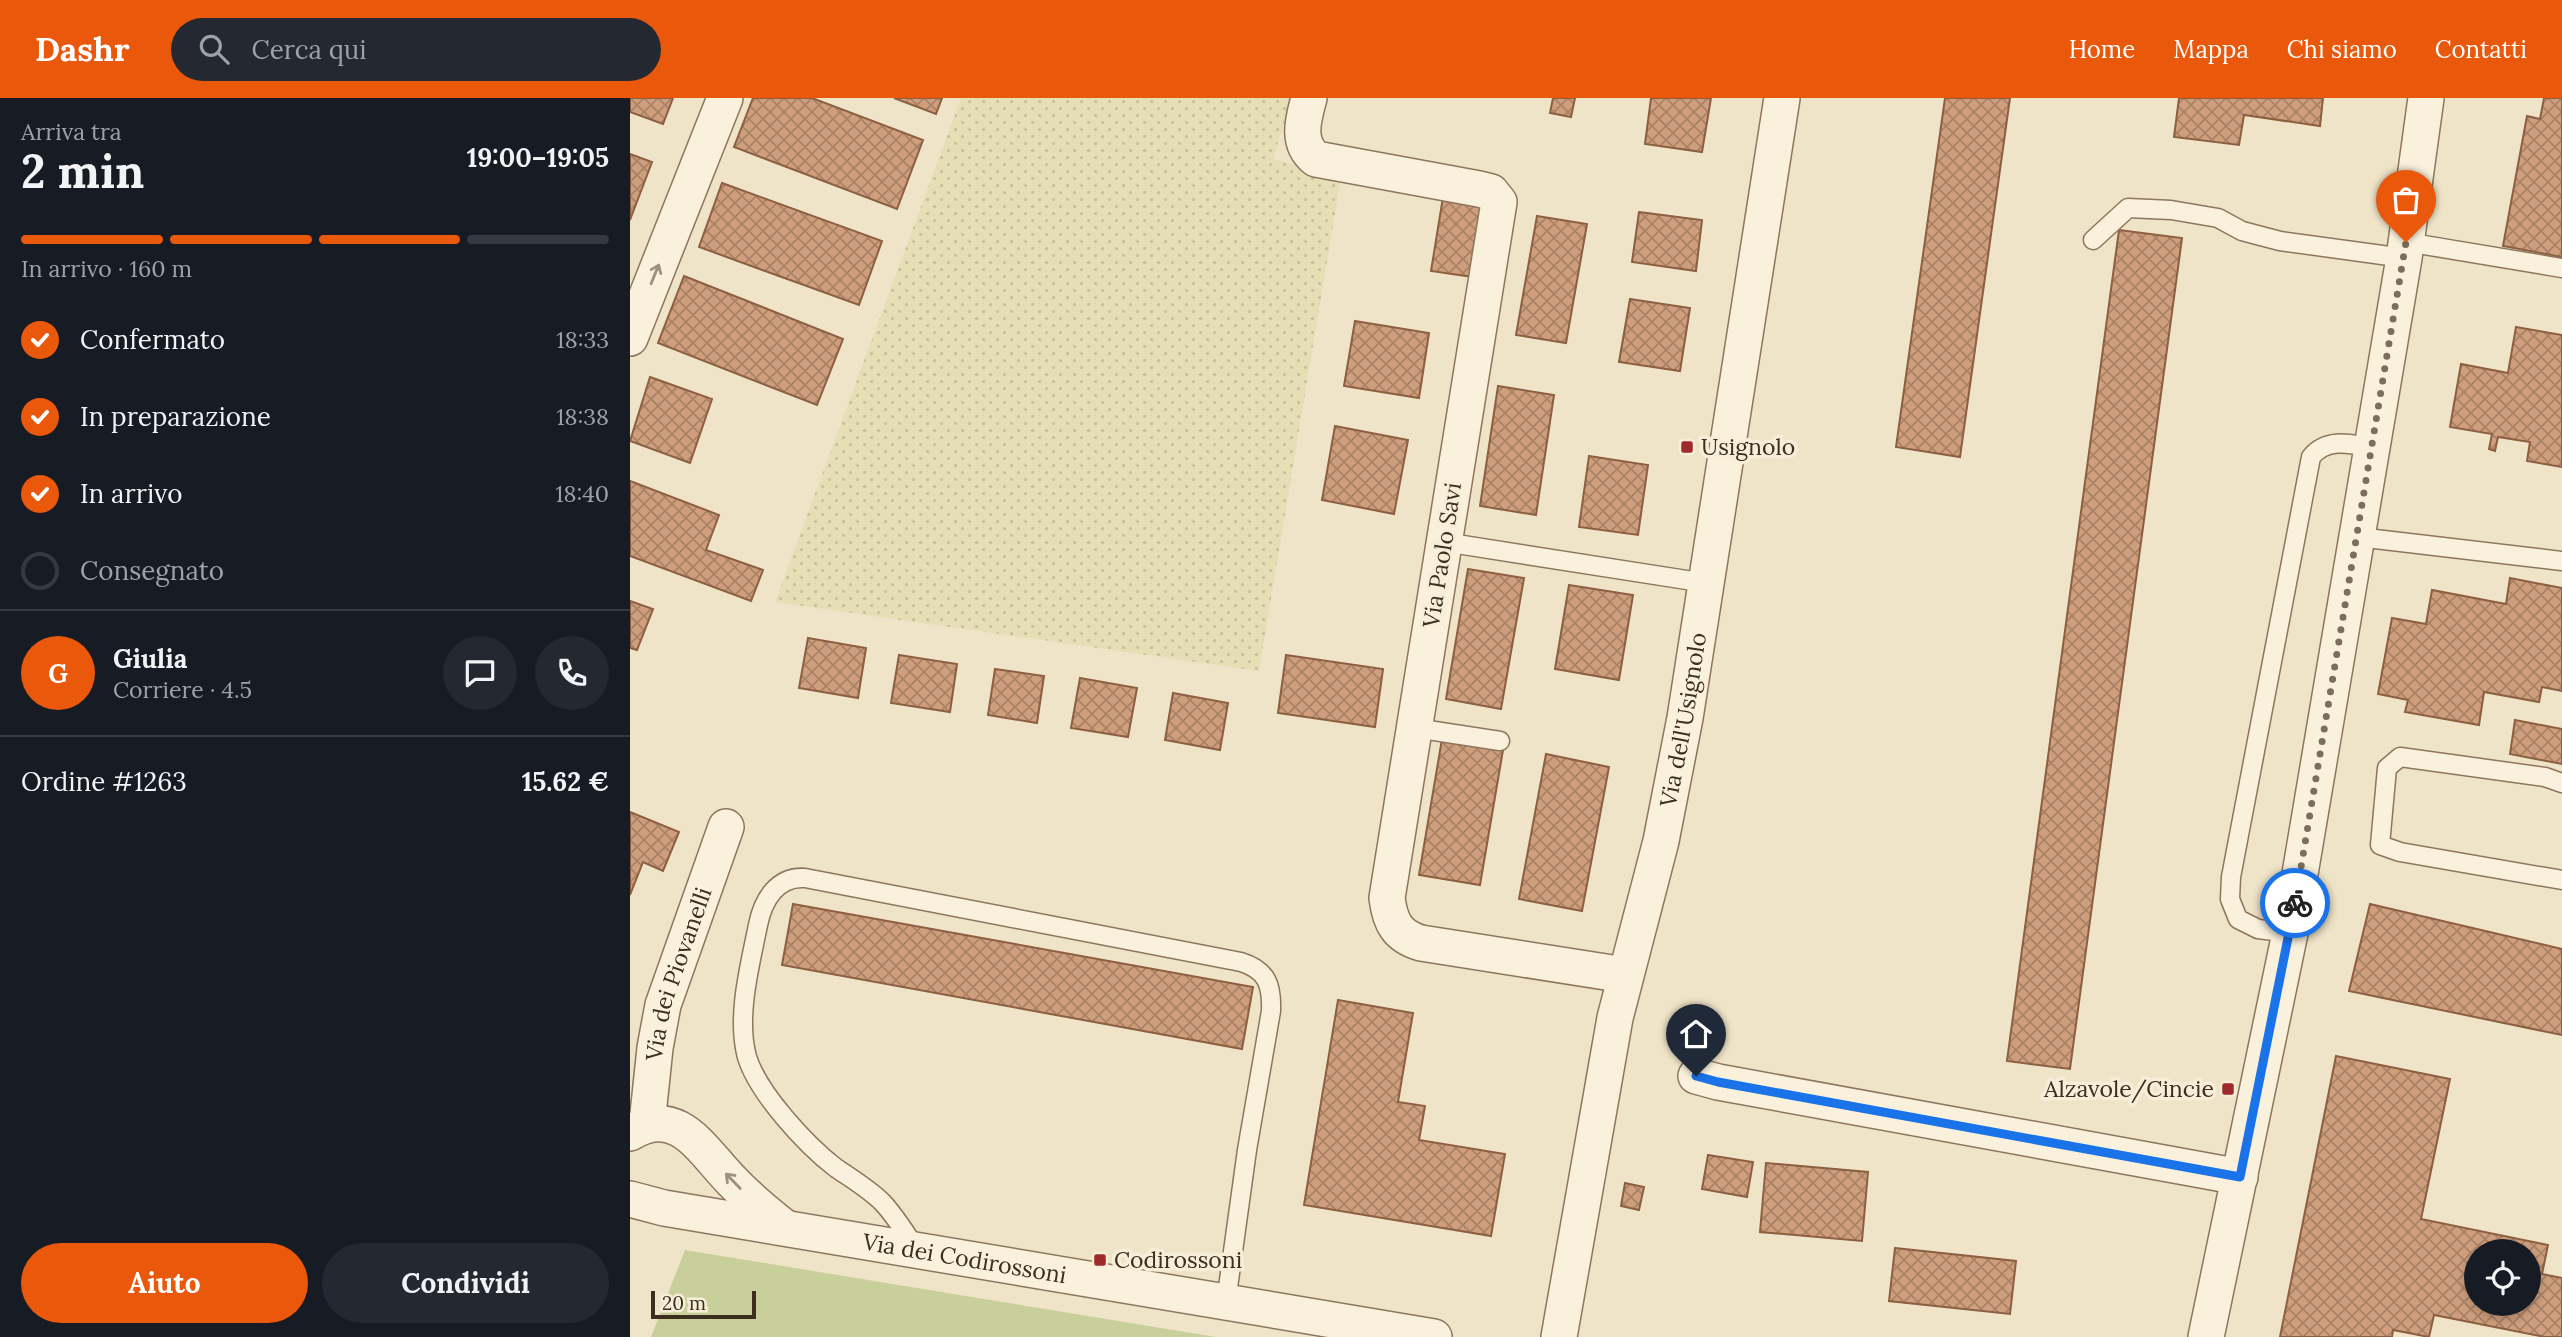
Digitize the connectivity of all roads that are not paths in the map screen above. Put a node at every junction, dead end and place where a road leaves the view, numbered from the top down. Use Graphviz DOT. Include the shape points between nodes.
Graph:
graph roads {
  1 [pos="725,98"];
  2 [pos="1309,98"];
  3 [pos="1782,98"];
  4 [pos="2426,98"];
  5 [pos="2094,240"];
  6 [pos="2405,250"];
  7 [pos="2562,268"];
  8 [pos="630,338"];
  9 [pos="2373,447"];
  10 [pos="2358,537"];
  11 [pos="1444,542"];
  12 [pos="2562,561"];
  13 [pos="1706,583"];
  14 [pos="1415,728"];
  15 [pos="1500,741"];
  16 [pos="2562,783"];
  17 [pos="726,827"];
  18 [pos="2562,880"];
  19 [pos="2290,933"];
  20 [pos="1625,975"];
  21 [pos="1696,1076"];
  22 [pos="638,1128"];
  23 [pos="2240,1177"];
  24 [pos="630,1199"];
  25 [pos="784,1227"];
  26 [pos="917,1250"];
  27 [pos="1226,1302"];
  28 [pos="1434,1337"];
  29 [pos="1559,1337"];
  30 [pos="2206,1337"];
  8 -- 1 [label="street, one-way"];
  2 -- 11 [label="street, Via Paolo Savi" via="1302,142 1316,159 1479,189 1491,192 1499,202"];
  3 -- 13 [label="street, Via dell'Usignolo"];
  4 -- 6 [label="street"];
  5 -- 6 [label="lane" via="2128,208 2218,218 2242,231 2280,241"];
  6 -- 7 [label="lane"];
  6 -- 9 [label="street"];
  9 -- 10 [label="street"];
  9 -- 19 [label="lane" via="2341,443 2318,449 2311,457 2231,877 2230,900 2238,919 2258,929"];
  10 -- 12 [label="lane"];
  10 -- 19 [label="street"];
  11 -- 13 [label="lane"];
  11 -- 14 [label="street, Via Paolo Savi"];
  13 -- 20 [label="street, Via dell'Usignolo" via="1665,822"];
  14 -- 15 [label="lane"];
  14 -- 20 [label="street, Via Paolo Savi" via="1387,898 1396,929 1421,943"];
  16 -- 18 [label="lane" via="2400,757 2387,768 2380,845"];
  17 -- 22 [label="street, Via dei Piovanelli" via="663,1004"];
  19 -- 23 [label="street"];
  20 -- 29 [label="street, Via dell'Usignolo"];
  21 -- 23 [label="street"];
  25 -- 22 [label="street, one-way" via="732,1181 688,1133 666,1124"];
  23 -- 30 [label="street"];
  24 -- 25 [label="street, Via dei Codirossoni"];
  25 -- 26 [label="street, Via dei Codirossoni"];
  26 -- 27 [label="street, Via dei Codirossoni"];
  26 -- 27 [label="lane" via="882,1202 798,1131 747,1058 746,1008 760,913 774,890 789,880 805,878 1241,962 1260,970 1271,987 1271,1011"];
  27 -- 28 [label="street, Via dei Codirossoni"];
}
